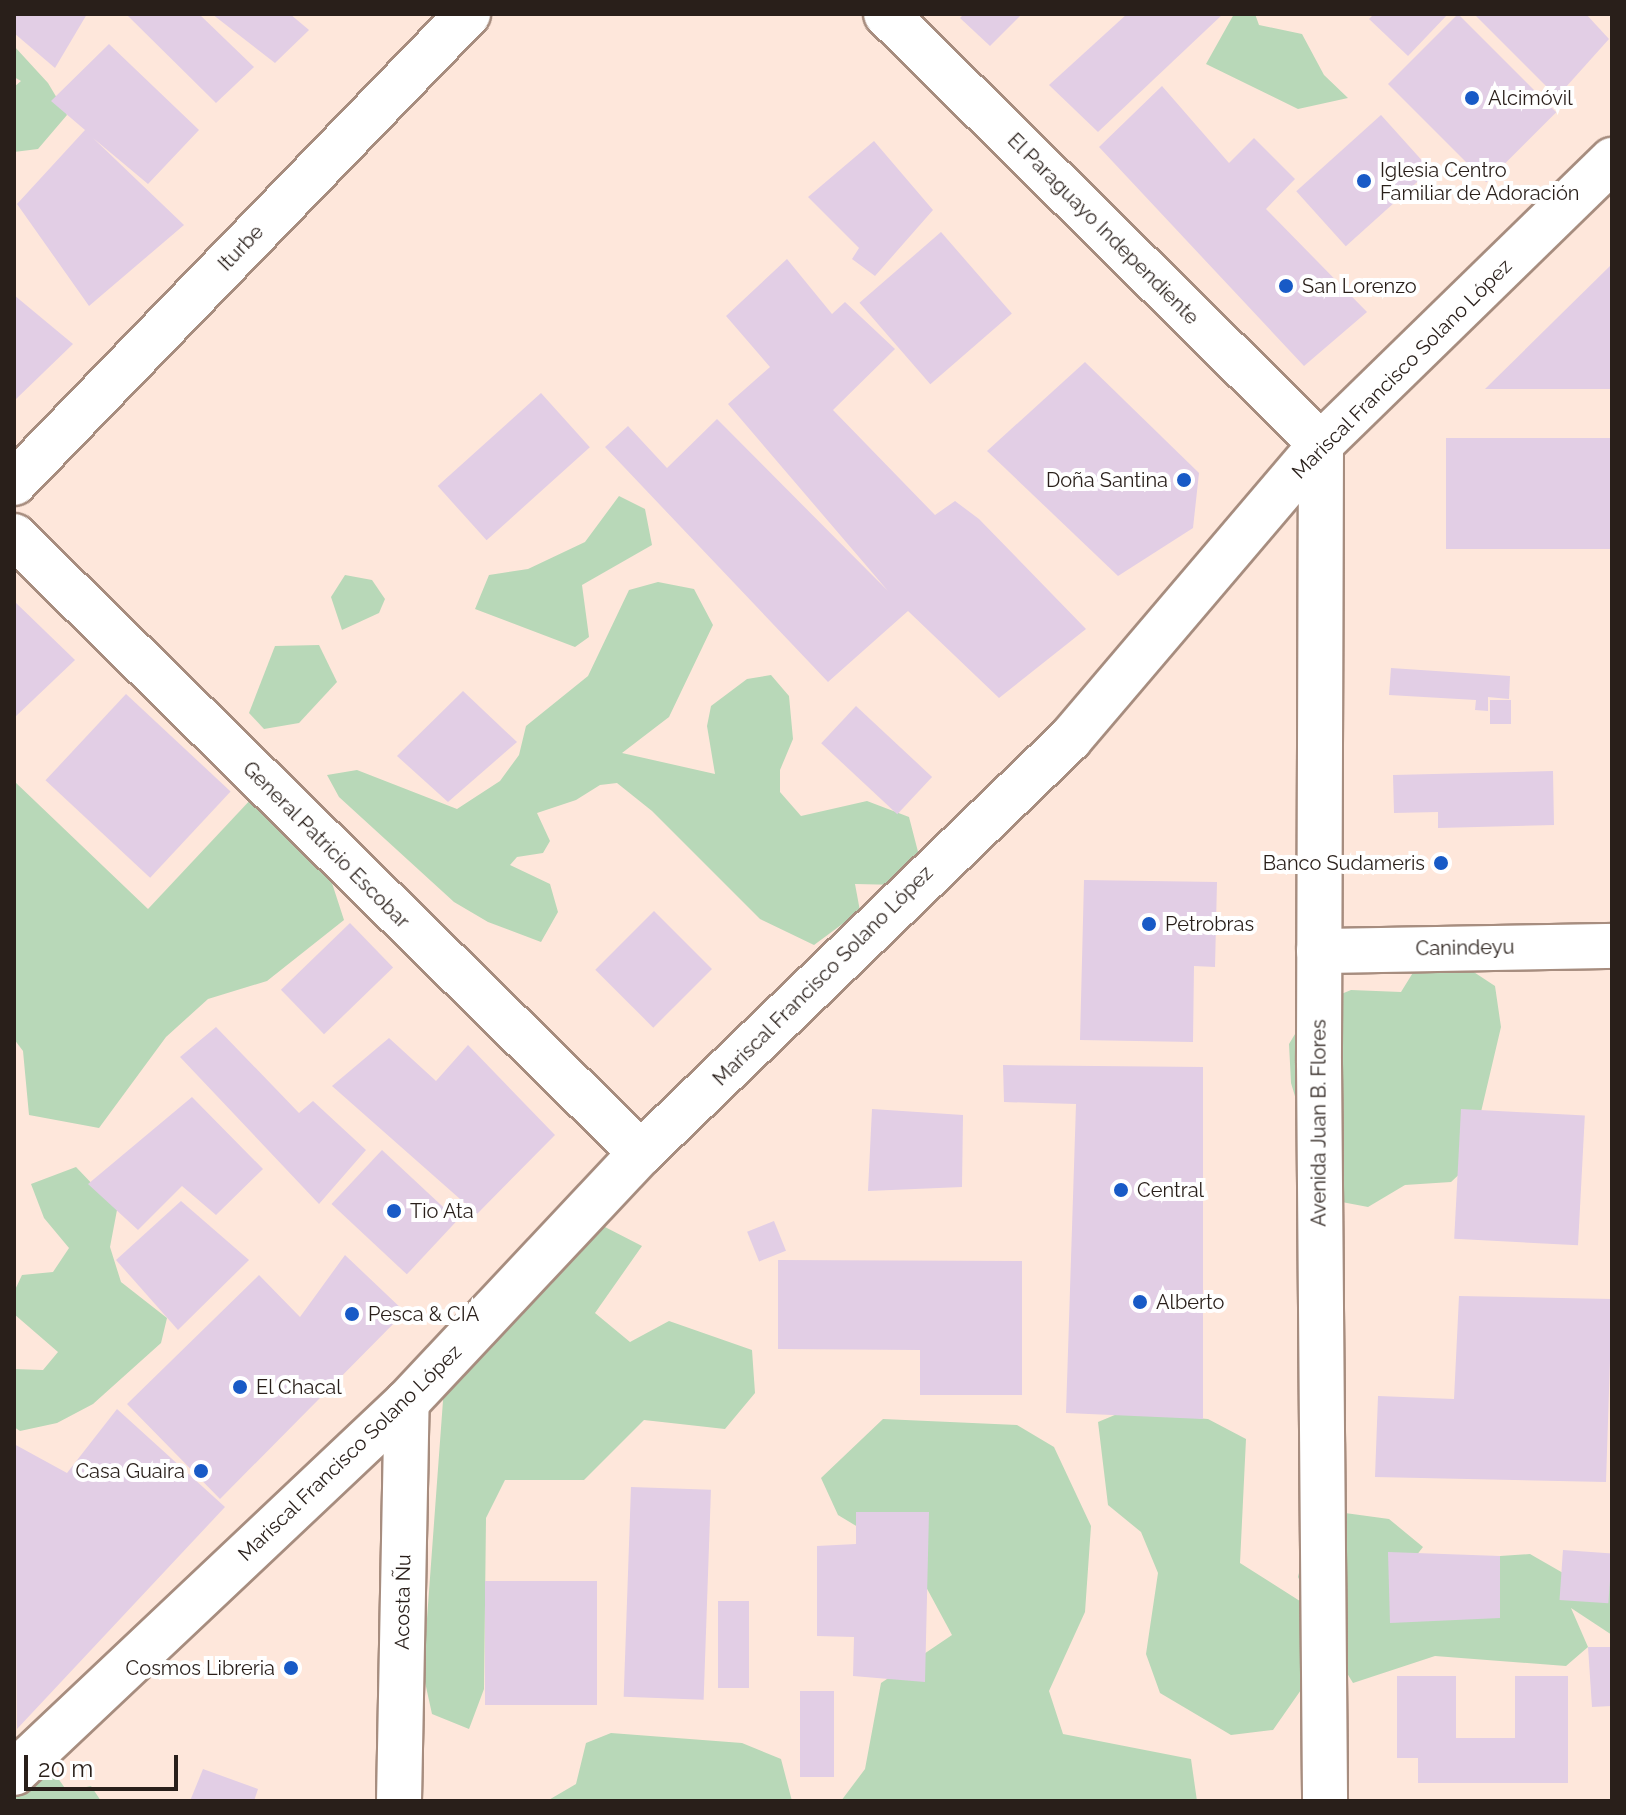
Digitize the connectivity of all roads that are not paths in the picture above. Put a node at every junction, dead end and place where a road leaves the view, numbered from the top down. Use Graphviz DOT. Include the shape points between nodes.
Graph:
graph roads {
  1 [pos="468,14"];
  2 [pos="886,14"];
  3 [pos="1612,160"];
  4 [pos="1321,444"];
  5 [pos="14,483"];
  6 [pos="14,536"];
  7 [pos="1612,946"];
  8 [pos="1319,951"];
  9 [pos="641,1153"];
  10 [pos="407,1402"];
  11 [pos="14,1773"];
  12 [pos="399,1801"];
  13 [pos="1325,1801"];
  1 -- 5 [label="street, Iturbe"];
  2 -- 4 [label="street, El Paraguayo Independiente"];
  3 -- 4 [label="street, Mariscal Francisco Solano López"];
  4 -- 8 [label="street, Avenida Juan B. Flores"];
  4 -- 9 [label="street, Mariscal Francisco Solano López" via="1070,739"];
  6 -- 9 [label="street, General Patricio Escobar"];
  7 -- 8 [label="street, Canindeyu"];
  8 -- 13 [label="street, Avenida Juan B. Flores"];
  9 -- 10 [label="street, Mariscal Francisco Solano López"];
  10 -- 11 [label="street, Mariscal Francisco Solano López"];
  10 -- 12 [label="street, Acosta Ñu"];
}
